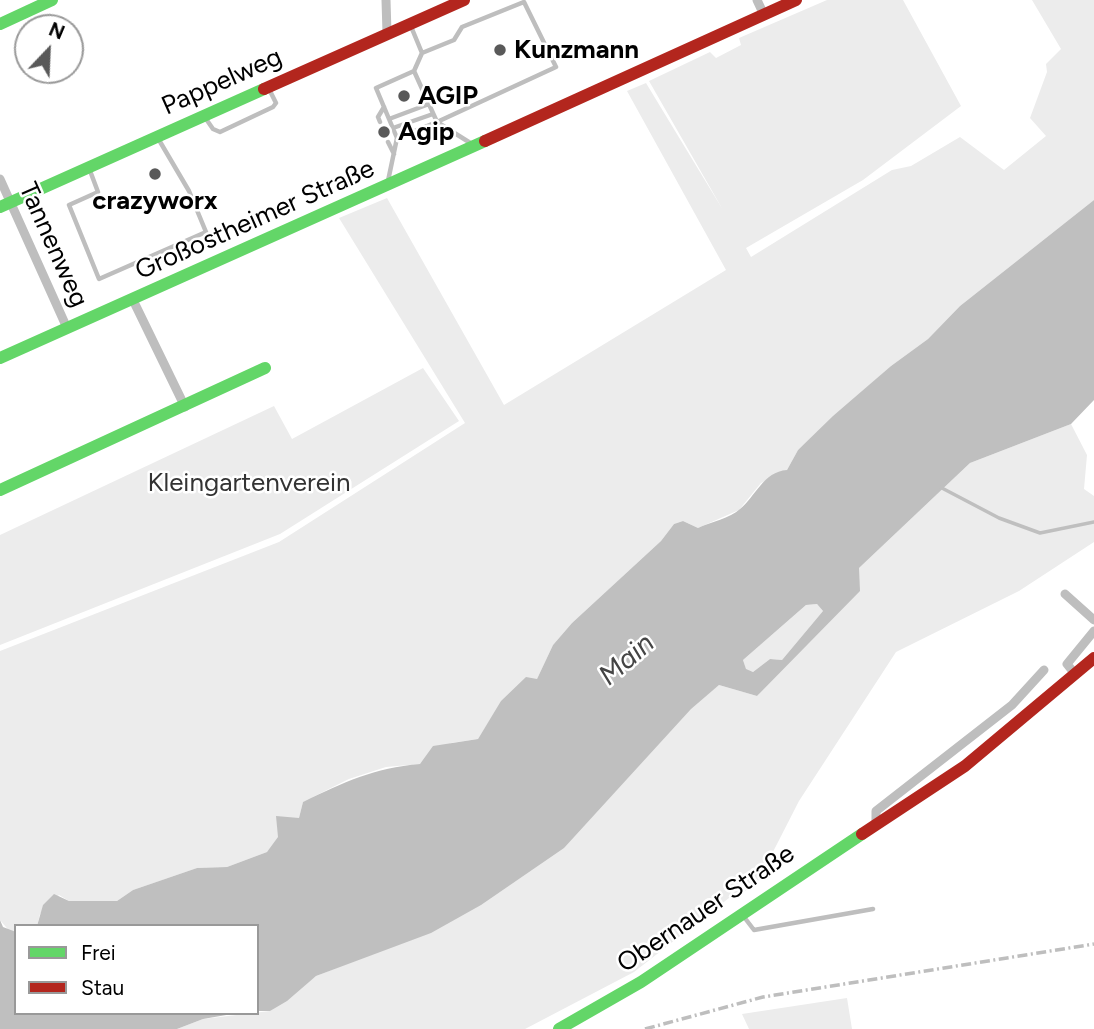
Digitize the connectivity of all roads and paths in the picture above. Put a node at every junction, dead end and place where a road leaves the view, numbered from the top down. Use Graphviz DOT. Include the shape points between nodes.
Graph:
graph roads {
  1 [pos="52,0"];
  2 [pos="386,0"];
  3 [pos="464,0"];
  4 [pos="757,0"];
  5 [pos="796,0"];
  6 [pos="770,9"];
  7 [pos="409,23"];
  8 [pos="0,24"];
  9 [pos="387,33"];
  10 [pos="422,53"];
  11 [pos="414,71"];
  12 [pos="268,87"];
  13 [pos="429,104"];
  14 [pos="384,107"];
  15 [pos="433,114"];
  16 [pos="204,115"];
  17 [pos="389,119"];
  18 [pos="380,122"];
  19 [pos="437,122"];
  20 [pos="393,128"];
  21 [pos="158,136"];
  22 [pos="397,138"];
  23 [pos="388,142"];
  24 [pos="476,146"];
  25 [pos="394,154"];
  26 [pos="88,167"];
  27 [pos="0,179"];
  28 [pos="387,186"];
  29 [pos="5,205"];
  30 [pos="133,300"];
  31 [pos="67,328"];
  32 [pos="0,358"];
  33 [pos="265,368"];
  34 [pos="185,407"];
  35 [pos="0,490"];
  36 [pos="1065,594"];
  37 [pos="1094,620"];
  38 [pos="1094,631"];
  39 [pos="1094,658"];
  40 [pos="1044,670"];
  41 [pos="1075,674"];
  42 [pos="876,824"];
  43 [pos="873,909"];
  44 [pos="741,913"];
  45 [pos="559,1029"];
  1 -- 8 [label="main road"];
  2 -- 9 [label="street"];
  3 -- 7 [label="main road, Pappelweg"];
  4 -- 6 [label="street"];
  5 -- 6 [label="main road, Großostheimer Straße"];
  6 -- 24 [label="main road, Großostheimer Straße"];
  7 -- 9 [label="main road, Pappelweg"];
  7 -- 10 [label="lane"];
  9 -- 12 [label="main road, Pappelweg"];
  10 -- 11 [label="lane"];
  10 -- 19 [label="lane" via="454,40 462,27 524,2 556,66"];
  11 -- 13 [label="lane"];
  11 -- 14 [label="lane" via="376,88"];
  12 -- 16 [label="main road, Pappelweg"];
  12 -- 16 [label="lane" via="276,103 273,107 220,132"];
  13 -- 15 [label="lane"];
  13 -- 17 [label="lane"];
  14 -- 17 [label="lane"];
  14 -- 18 [label="lane"];
  15 -- 19 [label="lane"];
  15 -- 20 [label="lane"];
  16 -- 21 [label="main road, Pappelweg"];
  17 -- 20 [label="lane"];
  19 -- 22 [label="lane"];
  19 -- 24 [label="lane"];
  20 -- 22 [label="lane"];
  21 -- 26 [label="main road, Pappelweg"];
  21 -- 26 [label="lane" via="206,232 99,279 69,205 99,192"];
  22 -- 25 [label="lane"];
  23 -- 25 [label="lane"];
  24 -- 28 [label="main road, Großostheimer Straße"];
  25 -- 28 [label="lane"];
  26 -- 29 [label="main road, Pappelweg"];
  27 -- 29 [label="street, Tannenweg"];
  28 -- 30 [label="main road, Großostheimer Straße"];
  29 -- 31 [label="street, Tannenweg"];
  30 -- 31 [label="main road, Großostheimer Straße"];
  30 -- 34 [label="street"];
  31 -- 32 [label="main road, Großostheimer Straße"];
  33 -- 34 [label="main road"];
  34 -- 35 [label="main road"];
  36 -- 37 [label="street"];
  38 -- 41 [label="street" via="1067,664"];
  39 -- 41 [label="main road, Obernauer Straße"];
  40 -- 42 [label="street, Obernauer Straße" via="1012,705 876,811"];
  41 -- 42 [label="main road, Obernauer Straße" via="965,766"];
  42 -- 44 [label="main road, Obernauer Straße"];
  43 -- 44 [label="lane" via="754,930"];
  44 -- 45 [label="main road, Obernauer Straße" via="641,982"];
}
